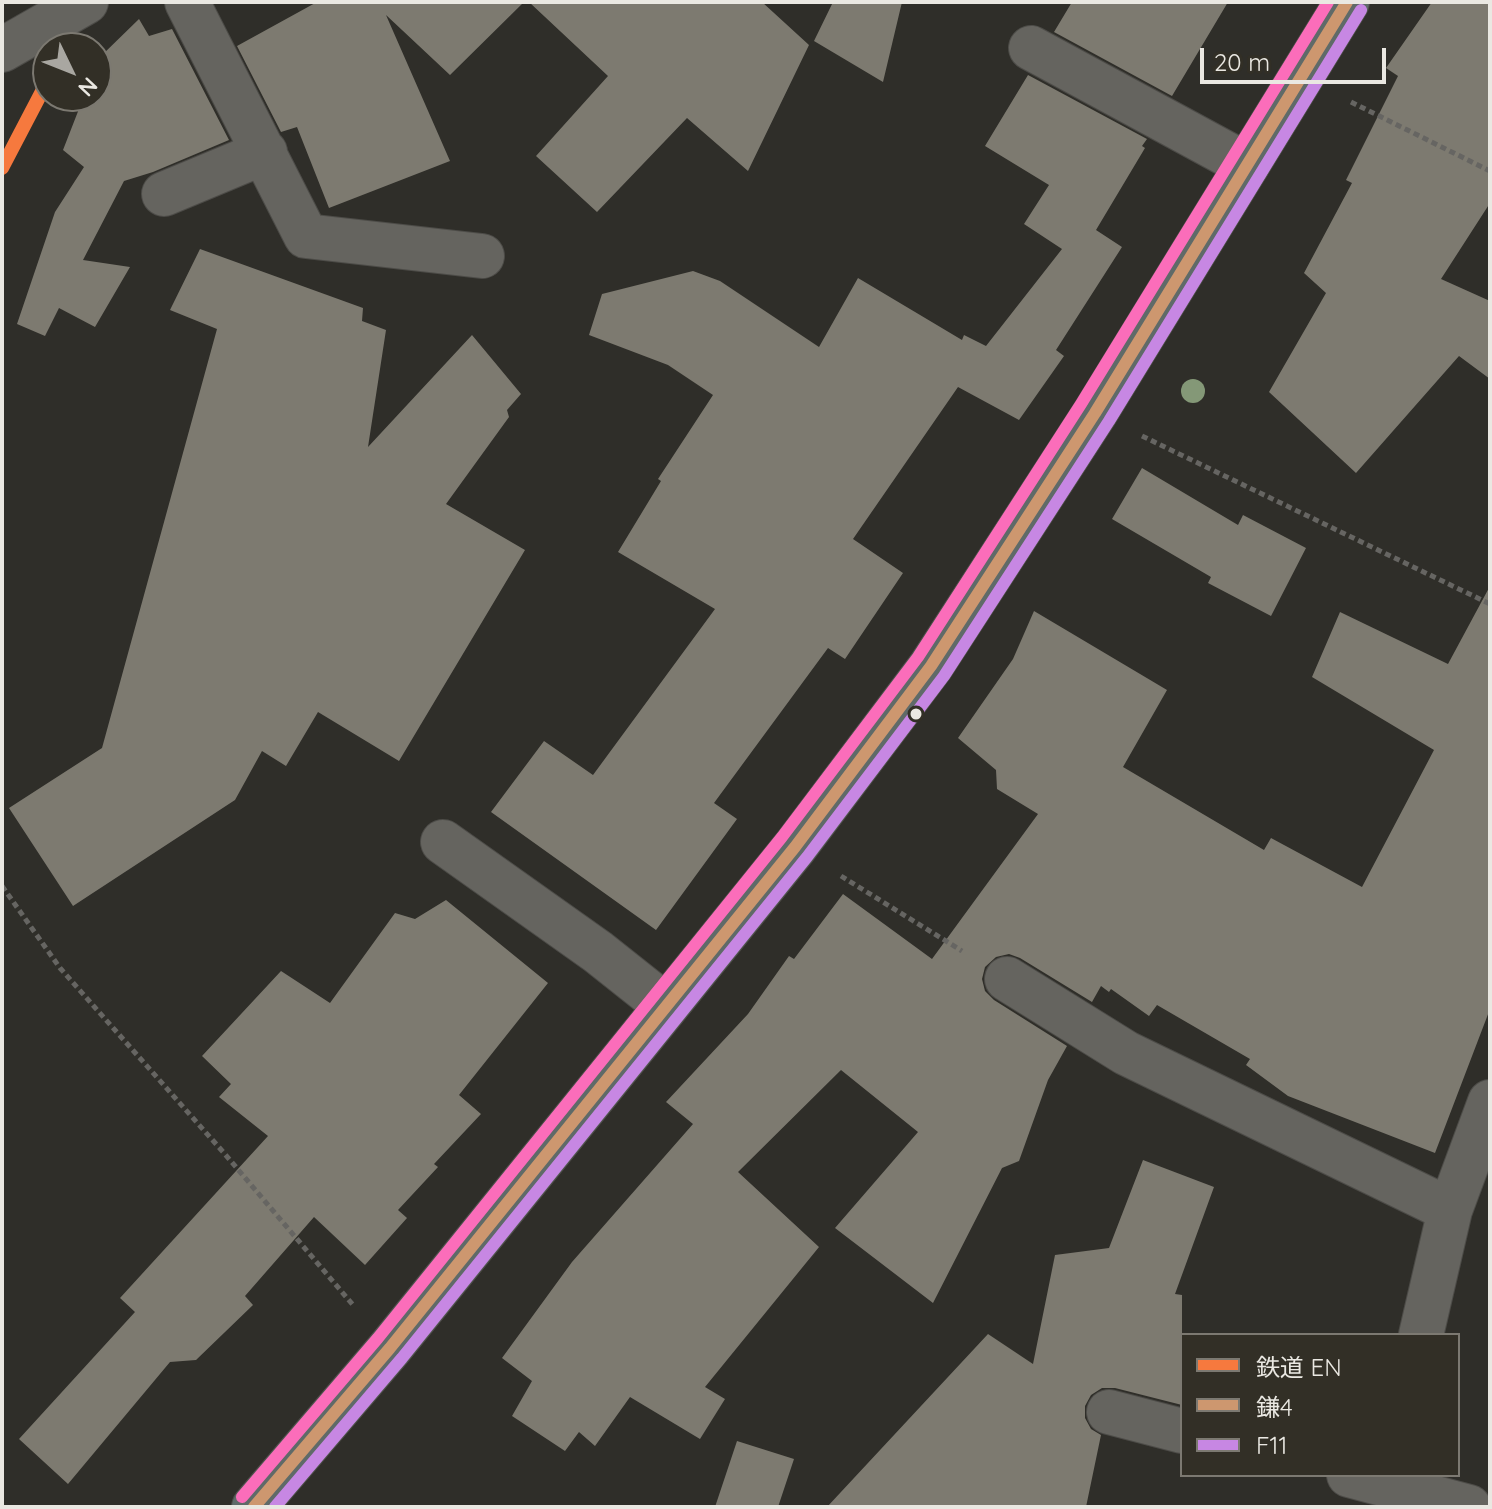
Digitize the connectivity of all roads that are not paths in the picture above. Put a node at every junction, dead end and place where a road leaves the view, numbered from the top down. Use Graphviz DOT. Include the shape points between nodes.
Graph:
graph roads {
  1 [pos="86,2"];
  2 [pos="187,2"];
  3 [pos="1347,2"];
  4 [pos="1031,48"];
  5 [pos="2,50"];
  6 [pos="265,152"];
  7 [pos="1247,165"];
  8 [pos="164,194"];
  9 [pos="482,256"];
  10 [pos="443,842"];
  11 [pos="1007,979"];
  12 [pos="666,1006"];
  13 [pos="1490,1102"];
  14 [pos="1450,1210"];
  15 [pos="1421,1333"];
  16 [pos="1109,1412"];
  17 [pos="1180,1430"];
  18 [pos="1376,1485"];
  19 [pos="254,1507"];
  20 [pos="1469,1507"];
  1 -- 5 [label="street"];
  2 -- 6 [label="street"];
  3 -- 7 [label="main road"];
  4 -- 7 [label="street"];
  6 -- 8 [label="street"];
  6 -- 9 [label="street" via="306,236"];
  7 -- 12 [label="main road" via="931,666 795,847"];
  10 -- 12 [label="street"];
  11 -- 14 [label="street" via="1126,1053"];
  12 -- 19 [label="main road" via="390,1348"];
  13 -- 14 [label="street"];
  14 -- 15 [label="street"];
  16 -- 17 [label="street"];
  18 -- 20 [label="street"];
}
